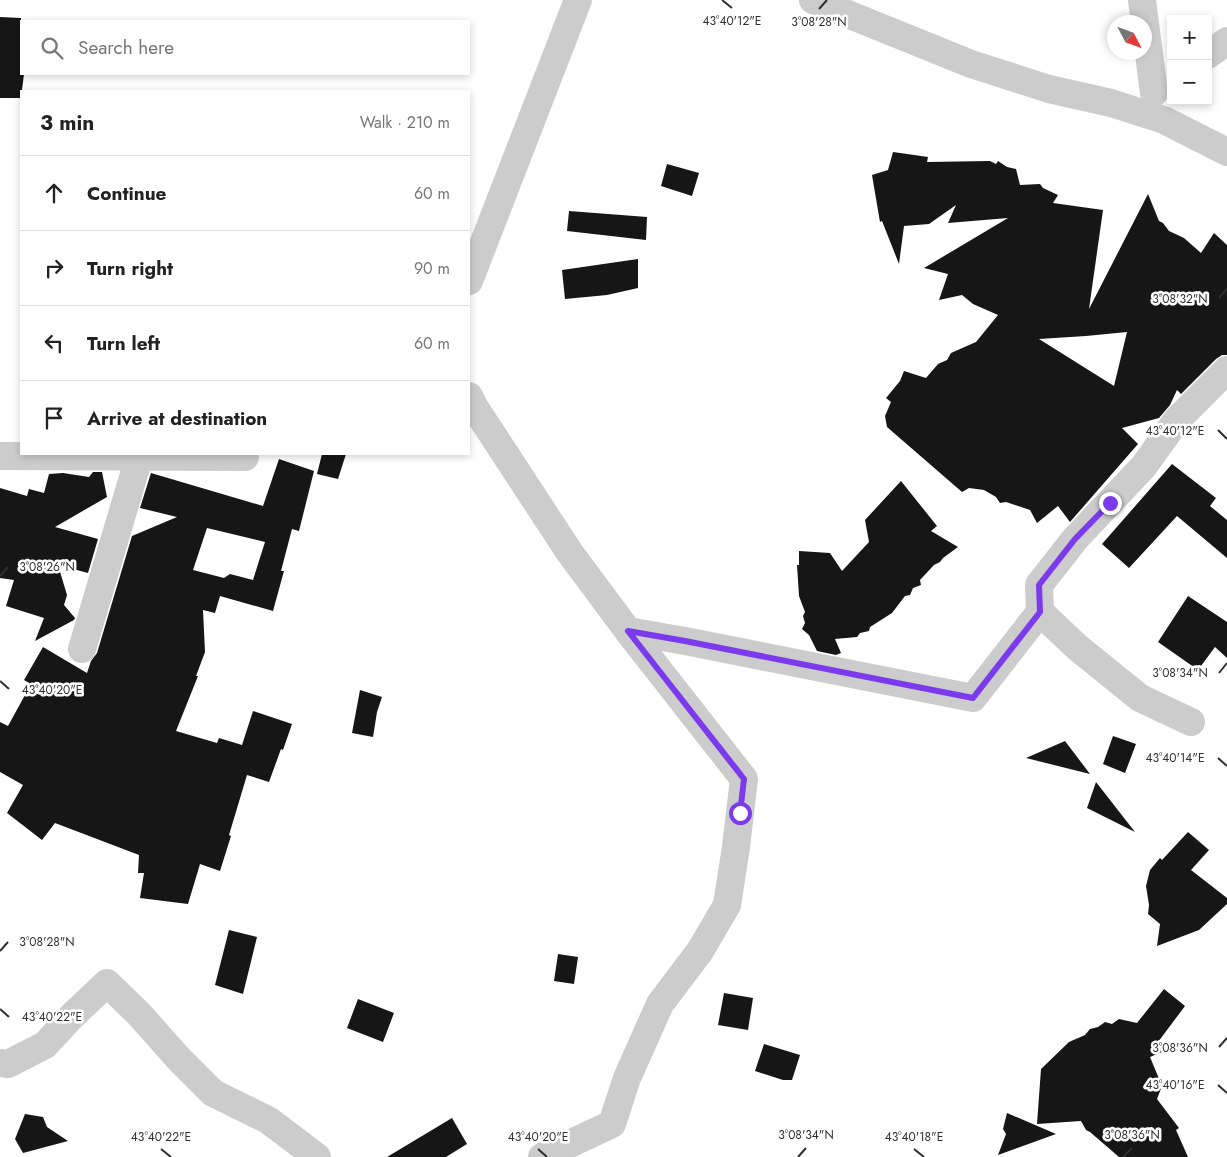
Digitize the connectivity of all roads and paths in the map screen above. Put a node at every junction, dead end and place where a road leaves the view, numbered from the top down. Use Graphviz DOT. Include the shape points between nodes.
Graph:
graph roads {
  1 [pos="578,0"];
  2 [pos="813,0"];
  3 [pos="1142,0"];
  4 [pos="1227,41"];
  5 [pos="1212,52"];
  6 [pos="1162,87"];
  7 [pos="1164,120"];
  8 [pos="1227,152"];
  9 [pos="470,278"];
  10 [pos="1227,370"];
  11 [pos="470,398"];
  12 [pos="140,455"];
  13 [pos="0,456"];
  14 [pos="245,457"];
  15 [pos="1040,612"];
  16 [pos="628,631"];
  17 [pos="82,649"];
  18 [pos="1191,722"];
  19 [pos="0,1063"];
  20 [pos="317,1157"];
  21 [pos="542,1157"];
  1 -- 9 [label="street"];
  2 -- 7 [label="street" via="970,64"];
  3 -- 6 [label="street"];
  4 -- 5 [label="street"];
  6 -- 7 [label="street"];
  7 -- 8 [label="street"];
  10 -- 15 [label="street" via="1176,421 1144,466 1075,539 1039,585"];
  11 -- 16 [label="street" via="570,553"];
  12 -- 13 [label="street"];
  12 -- 14 [label="street"];
  12 -- 17 [label="street"];
  15 -- 16 [label="street" via="973,698"];
  15 -- 18 [label="street" via="1140,698"];
  16 -- 21 [label="street" via="744,779 727,904 700,950 660,1004 627,1078 612,1124"];
  19 -- 20 [label="street" via="8,1064 45,1045 107,983 213,1093 268,1120"];
}
